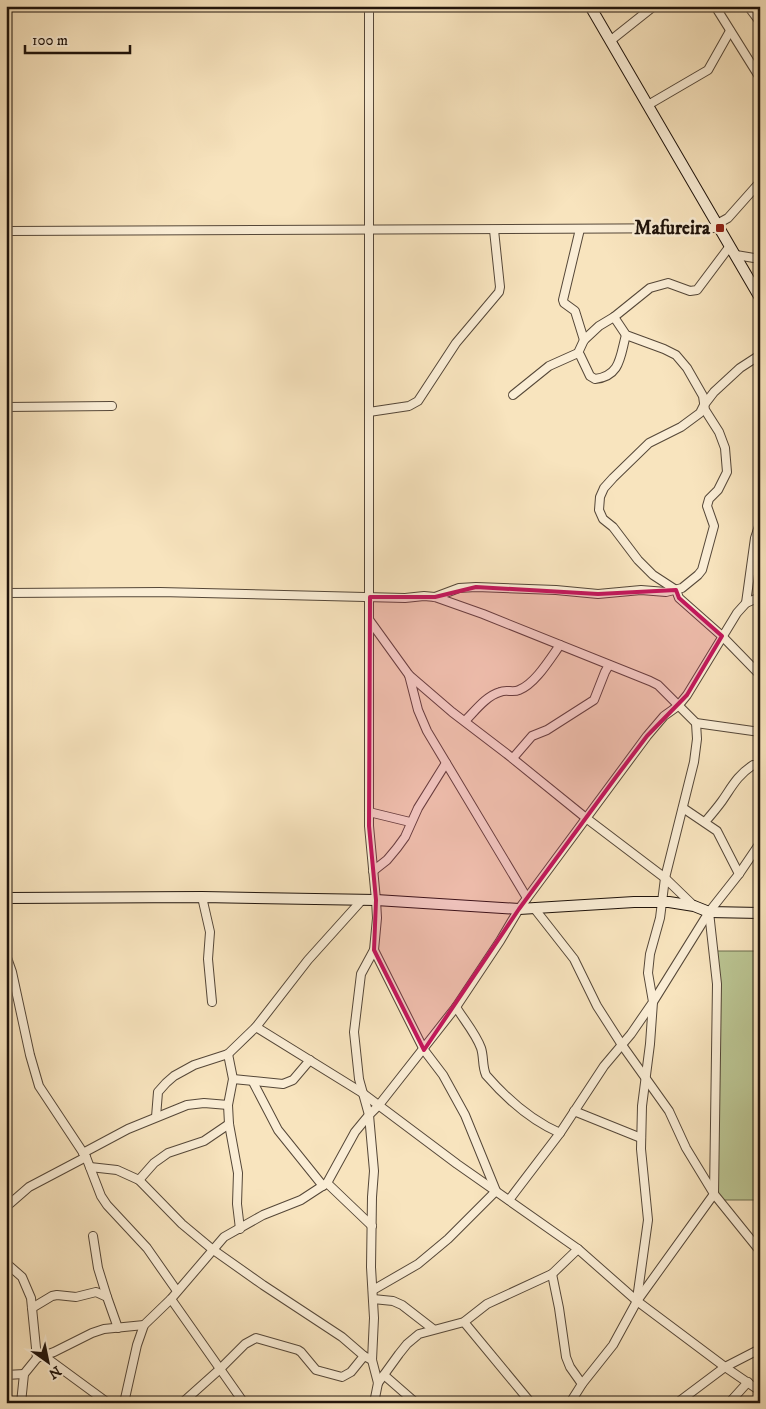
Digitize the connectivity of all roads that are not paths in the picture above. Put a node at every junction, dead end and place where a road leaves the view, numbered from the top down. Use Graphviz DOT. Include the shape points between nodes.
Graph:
graph roads {
  1 [pos="369,6"];
  2 [pos="590,6"];
  3 [pos="654,6"];
  4 [pos="715,6"];
  5 [pos="748,6"];
  6 [pos="760,22"];
  7 [pos="730,31"];
  8 [pos="610,41"];
  9 [pos="760,78"];
  10 [pos="648,106"];
  11 [pos="760,182"];
  12 [pos="719,226"];
  13 [pos="580,229"];
  14 [pos="494,230"];
  15 [pos="6,231"];
  16 [pos="369,231"];
  17 [pos="733,251"];
  18 [pos="760,259"];
  19 [pos="760,298"];
  20 [pos="614,318"];
  21 [pos="626,335"];
  22 [pos="584,340"];
  23 [pos="578,353"];
  24 [pos="760,355"];
  25 [pos="513,395"];
  26 [pos="704,405"];
  27 [pos="6,406"];
  28 [pos="112,406"];
  29 [pos="370,412"];
  30 [pos="760,523"];
  31 [pos="676,590"];
  32 [pos="6,593"];
  33 [pos="370,597"];
  34 [pos="435,597"];
  35 [pos="760,597"];
  36 [pos="746,603"];
  37 [pos="370,621"];
  38 [pos="722,636"];
  39 [pos="560,645"];
  40 [pos="609,665"];
  41 [pos="409,674"];
  42 [pos="760,674"];
  43 [pos="678,706"];
  44 [pos="465,721"];
  45 [pos="696,723"];
  46 [pos="760,732"];
  47 [pos="512,758"];
  48 [pos="446,763"];
  49 [pos="760,770"];
  50 [pos="683,808"];
  51 [pos="369,812"];
  52 [pos="586,818"];
  53 [pos="410,822"];
  54 [pos="705,822"];
  55 [pos="760,844"];
  56 [pos="373,871"];
  57 [pos="739,874"];
  58 [pos="665,878"];
  59 [pos="202,897"];
  60 [pos="6,898"];
  61 [pos="527,898"];
  62 [pos="362,900"];
  63 [pos="376,900"];
  64 [pos="662,902"];
  65 [pos="694,906"];
  66 [pos="534,908"];
  67 [pos="519,909"];
  68 [pos="709,912"];
  69 [pos="760,913"];
  70 [pos="374,950"];
  71 [pos="6,955"];
  72 [pos="212,1002"];
  73 [pos="652,1002"];
  74 [pos="456,1007"];
  75 [pos="256,1027"];
  76 [pos="622,1045"];
  77 [pos="424,1050"];
  78 [pos="228,1054"];
  79 [pos="310,1060"];
  80 [pos="646,1078"];
  81 [pos="233,1079"];
  82 [pos="253,1082"];
  83 [pos="361,1092"];
  84 [pos="228,1105"];
  85 [pos="379,1106"];
  86 [pos="574,1111"];
  87 [pos="369,1115"];
  88 [pos="156,1117"];
  89 [pos="229,1124"];
  90 [pos="560,1133"];
  91 [pos="641,1138"];
  92 [pos="85,1155"];
  93 [pos="90,1167"];
  94 [pos="139,1180"];
  95 [pos="326,1184"];
  96 [pos="496,1191"];
  97 [pos="714,1194"];
  98 [pos="509,1200"];
  99 [pos="6,1207"];
  100 [pos="372,1226"];
  101 [pos="240,1229"];
  102 [pos="93,1236"];
  103 [pos="212,1249"];
  104 [pos="578,1249"];
  105 [pos="760,1251"];
  106 [pos="6,1263"];
  107 [pos="552,1274"];
  108 [pos="177,1291"];
  109 [pos="373,1294"];
  110 [pos="107,1297"];
  111 [pos="171,1299"];
  112 [pos="637,1301"];
  113 [pos="32,1308"];
  114 [pos="464,1322"];
  115 [pos="144,1325"];
  116 [pos="118,1328"];
  117 [pos="433,1330"];
  118 [pos="760,1349"];
  119 [pos="40,1357"];
  120 [pos="368,1358"];
  121 [pos="725,1367"];
  122 [pos="220,1369"];
  123 [pos="24,1374"];
  124 [pos="384,1374"];
  125 [pos="6,1375"];
  126 [pos="748,1382"];
  127 [pos="378,1383"];
  128 [pos="582,1384"];
  129 [pos="760,1391"];
  130 [pos="680,1402"];
  131 [pos="21,1403"];
  132 [pos="108,1403"];
  133 [pos="124,1403"];
  134 [pos="182,1403"];
  135 [pos="244,1403"];
  136 [pos="374,1403"];
  137 [pos="416,1403"];
  138 [pos="530,1403"];
  139 [pos="570,1403"];
  140 [pos="729,1403"];
  1 -- 16 [label="street"];
  2 -- 8 [label="street"];
  3 -- 8 [label="street"];
  4 -- 7 [label="street"];
  5 -- 6 [label="street"];
  7 -- 9 [label="street"];
  7 -- 10 [label="street" via="708,70"];
  8 -- 10 [label="street"];
  10 -- 12 [label="street"];
  11 -- 12 [label="street"];
  12 -- 13 [label="street"];
  12 -- 17 [label="street"];
  13 -- 14 [label="street"];
  13 -- 22 [label="street" via="563,300 577,316"];
  14 -- 16 [label="street"];
  14 -- 29 [label="street" via="499,292 456,343 418,401 410,406"];
  15 -- 16 [label="street"];
  16 -- 29 [label="street"];
  17 -- 18 [label="street"];
  17 -- 19 [label="street"];
  17 -- 20 [label="street" via="696,290 668,283 650,288"];
  20 -- 21 [label="street"];
  20 -- 22 [label="street"];
  21 -- 23 [label="street" via="618,365 610,375 595,379 590,376"];
  21 -- 26 [label="street" via="676,355 700,389"];
  22 -- 23 [label="street"];
  23 -- 25 [label="street" via="549,366"];
  24 -- 26 [label="street" via="740,368"];
  26 -- 31 [label="street" via="725,448 727,472 707,506 714,526 702,570"];
  26 -- 31 [label="street" via="690,421 649,444 613,478 600,497 599,510 604,519 653,575"];
  27 -- 28 [label="street"];
  29 -- 33 [label="street"];
  30 -- 36 [label="street"];
  31 -- 34 [label="street" via="598,594 476,587 460,588"];
  31 -- 38 [label="street" via="679,598"];
  32 -- 33 [label="street" via="160,592"];
  33 -- 34 [label="street"];
  33 -- 37 [label="street"];
  34 -- 39 [label="street"];
  35 -- 36 [label="street"];
  36 -- 38 [label="street"];
  37 -- 41 [label="street"];
  37 -- 51 [label="street"];
  38 -- 42 [label="street"];
  38 -- 43 [label="street"];
  39 -- 40 [label="street"];
  39 -- 44 [label="street" via="528,684 520,690 498,692"];
  40 -- 43 [label="street" via="658,686"];
  40 -- 47 [label="street" via="594,700 532,736"];
  41 -- 44 [label="street"];
  41 -- 48 [label="street" via="418,710"];
  43 -- 45 [label="street"];
  43 -- 52 [label="street" via="664,716 647,736"];
  44 -- 47 [label="street"];
  45 -- 46 [label="street"];
  45 -- 50 [label="street" via="694,762"];
  47 -- 52 [label="street"];
  48 -- 53 [label="street"];
  48 -- 61 [label="street"];
  49 -- 54 [label="street" via="753,765 732,784"];
  50 -- 54 [label="street"];
  50 -- 58 [label="street"];
  51 -- 53 [label="street"];
  51 -- 56 [label="street"];
  52 -- 58 [label="street"];
  52 -- 61 [label="street"];
  53 -- 56 [label="street" via="397,848"];
  54 -- 57 [label="street" via="717,831"];
  55 -- 57 [label="street"];
  56 -- 63 [label="street"];
  57 -- 68 [label="street"];
  58 -- 64 [label="street"];
  58 -- 65 [label="street"];
  59 -- 60 [label="street"];
  59 -- 62 [label="street"];
  59 -- 72 [label="street" via="210,932 208,959"];
  61 -- 67 [label="street"];
  62 -- 63 [label="street"];
  62 -- 75 [label="street" via="308,960"];
  63 -- 67 [label="street"];
  63 -- 70 [label="street"];
  64 -- 65 [label="street"];
  64 -- 66 [label="street"];
  64 -- 73 [label="street" via="648,973"];
  65 -- 68 [label="street"];
  66 -- 67 [label="street"];
  66 -- 76 [label="street" via="574,959 597,1006"];
  67 -- 74 [label="street"];
  68 -- 69 [label="street"];
  68 -- 73 [label="street"];
  68 -- 97 [label="street" via="717,984"];
  70 -- 77 [label="street"];
  70 -- 83 [label="street" via="361,974 354,1032"];
  71 -- 92 [label="street" via="39,1086"];
  73 -- 76 [label="street"];
  73 -- 80 [label="street"];
  74 -- 77 [label="street"];
  74 -- 90 [label="street" via="481,1049 486,1075 538,1122"];
  75 -- 78 [label="street"];
  75 -- 79 [label="street"];
  76 -- 80 [label="street"];
  76 -- 86 [label="street"];
  77 -- 85 [label="street"];
  77 -- 96 [label="street" via="443,1075 465,1115"];
  78 -- 81 [label="street"];
  78 -- 88 [label="street" via="194,1065 174,1076 158,1092"];
  79 -- 82 [label="street" via="288,1083"];
  79 -- 83 [label="street"];
  80 -- 91 [label="street"];
  80 -- 97 [label="street" via="669,1111 686,1148"];
  81 -- 82 [label="street"];
  81 -- 84 [label="street"];
  82 -- 95 [label="street" via="278,1130"];
  83 -- 85 [label="street"];
  83 -- 87 [label="street"];
  84 -- 88 [label="street" via="204,1103"];
  84 -- 89 [label="street"];
  85 -- 87 [label="street"];
  85 -- 96 [label="street"];
  86 -- 90 [label="street"];
  86 -- 91 [label="street"];
  87 -- 95 [label="street" via="355,1132"];
  87 -- 100 [label="street" via="374,1171"];
  88 -- 92 [label="street" via="128,1129"];
  89 -- 94 [label="street" via="204,1141 168,1153"];
  89 -- 101 [label="street" via="238,1172 236,1204"];
  90 -- 98 [label="street"];
  91 -- 112 [label="street" via="648,1220"];
  92 -- 93 [label="street"];
  92 -- 99 [label="street" via="29,1187"];
  93 -- 94 [label="street" via="117,1170"];
  93 -- 108 [label="street" via="107,1205 147,1248"];
  94 -- 103 [label="street"];
  95 -- 100 [label="street"];
  95 -- 101 [label="street" via="302,1200 263,1215"];
  96 -- 98 [label="street"];
  96 -- 109 [label="street" via="448,1239"];
  97 -- 105 [label="street"];
  97 -- 112 [label="street"];
  98 -- 104 [label="street"];
  100 -- 109 [label="street"];
  101 -- 103 [label="street" via="224,1237"];
  102 -- 110 [label="street"];
  103 -- 108 [label="street"];
  103 -- 120 [label="street"];
  104 -- 107 [label="street"];
  104 -- 112 [label="street"];
  106 -- 113 [label="street" via="22,1277"];
  107 -- 114 [label="street" via="487,1304"];
  107 -- 128 [label="street" via="566,1357"];
  108 -- 111 [label="street"];
  109 -- 117 [label="street" via="402,1306"];
  109 -- 120 [label="street" via="374,1318"];
  110 -- 113 [label="street" via="96,1292 76,1297 57,1295"];
  110 -- 116 [label="street"];
  111 -- 115 [label="street"];
  111 -- 122 [label="street"];
  112 -- 121 [label="street"];
  112 -- 128 [label="street" via="613,1345"];
  113 -- 119 [label="street" via="34,1337"];
  114 -- 117 [label="street"];
  114 -- 138 [label="street"];
  115 -- 116 [label="street"];
  115 -- 133 [label="street"];
  116 -- 119 [label="street" via="92,1333"];
  117 -- 124 [label="street" via="419,1334 407,1344"];
  118 -- 121 [label="street"];
  119 -- 123 [label="street"];
  119 -- 132 [label="street"];
  120 -- 122 [label="street" via="342,1377 316,1370 298,1350 256,1338 245,1344"];
  120 -- 127 [label="street"];
  121 -- 126 [label="street"];
  121 -- 130 [label="street"];
  122 -- 134 [label="street"];
  122 -- 135 [label="street"];
  123 -- 125 [label="street"];
  123 -- 131 [label="street"];
  124 -- 127 [label="street"];
  124 -- 137 [label="street"];
  126 -- 129 [label="street"];
  126 -- 140 [label="street"];
  127 -- 136 [label="street"];
  128 -- 139 [label="street"];
}
